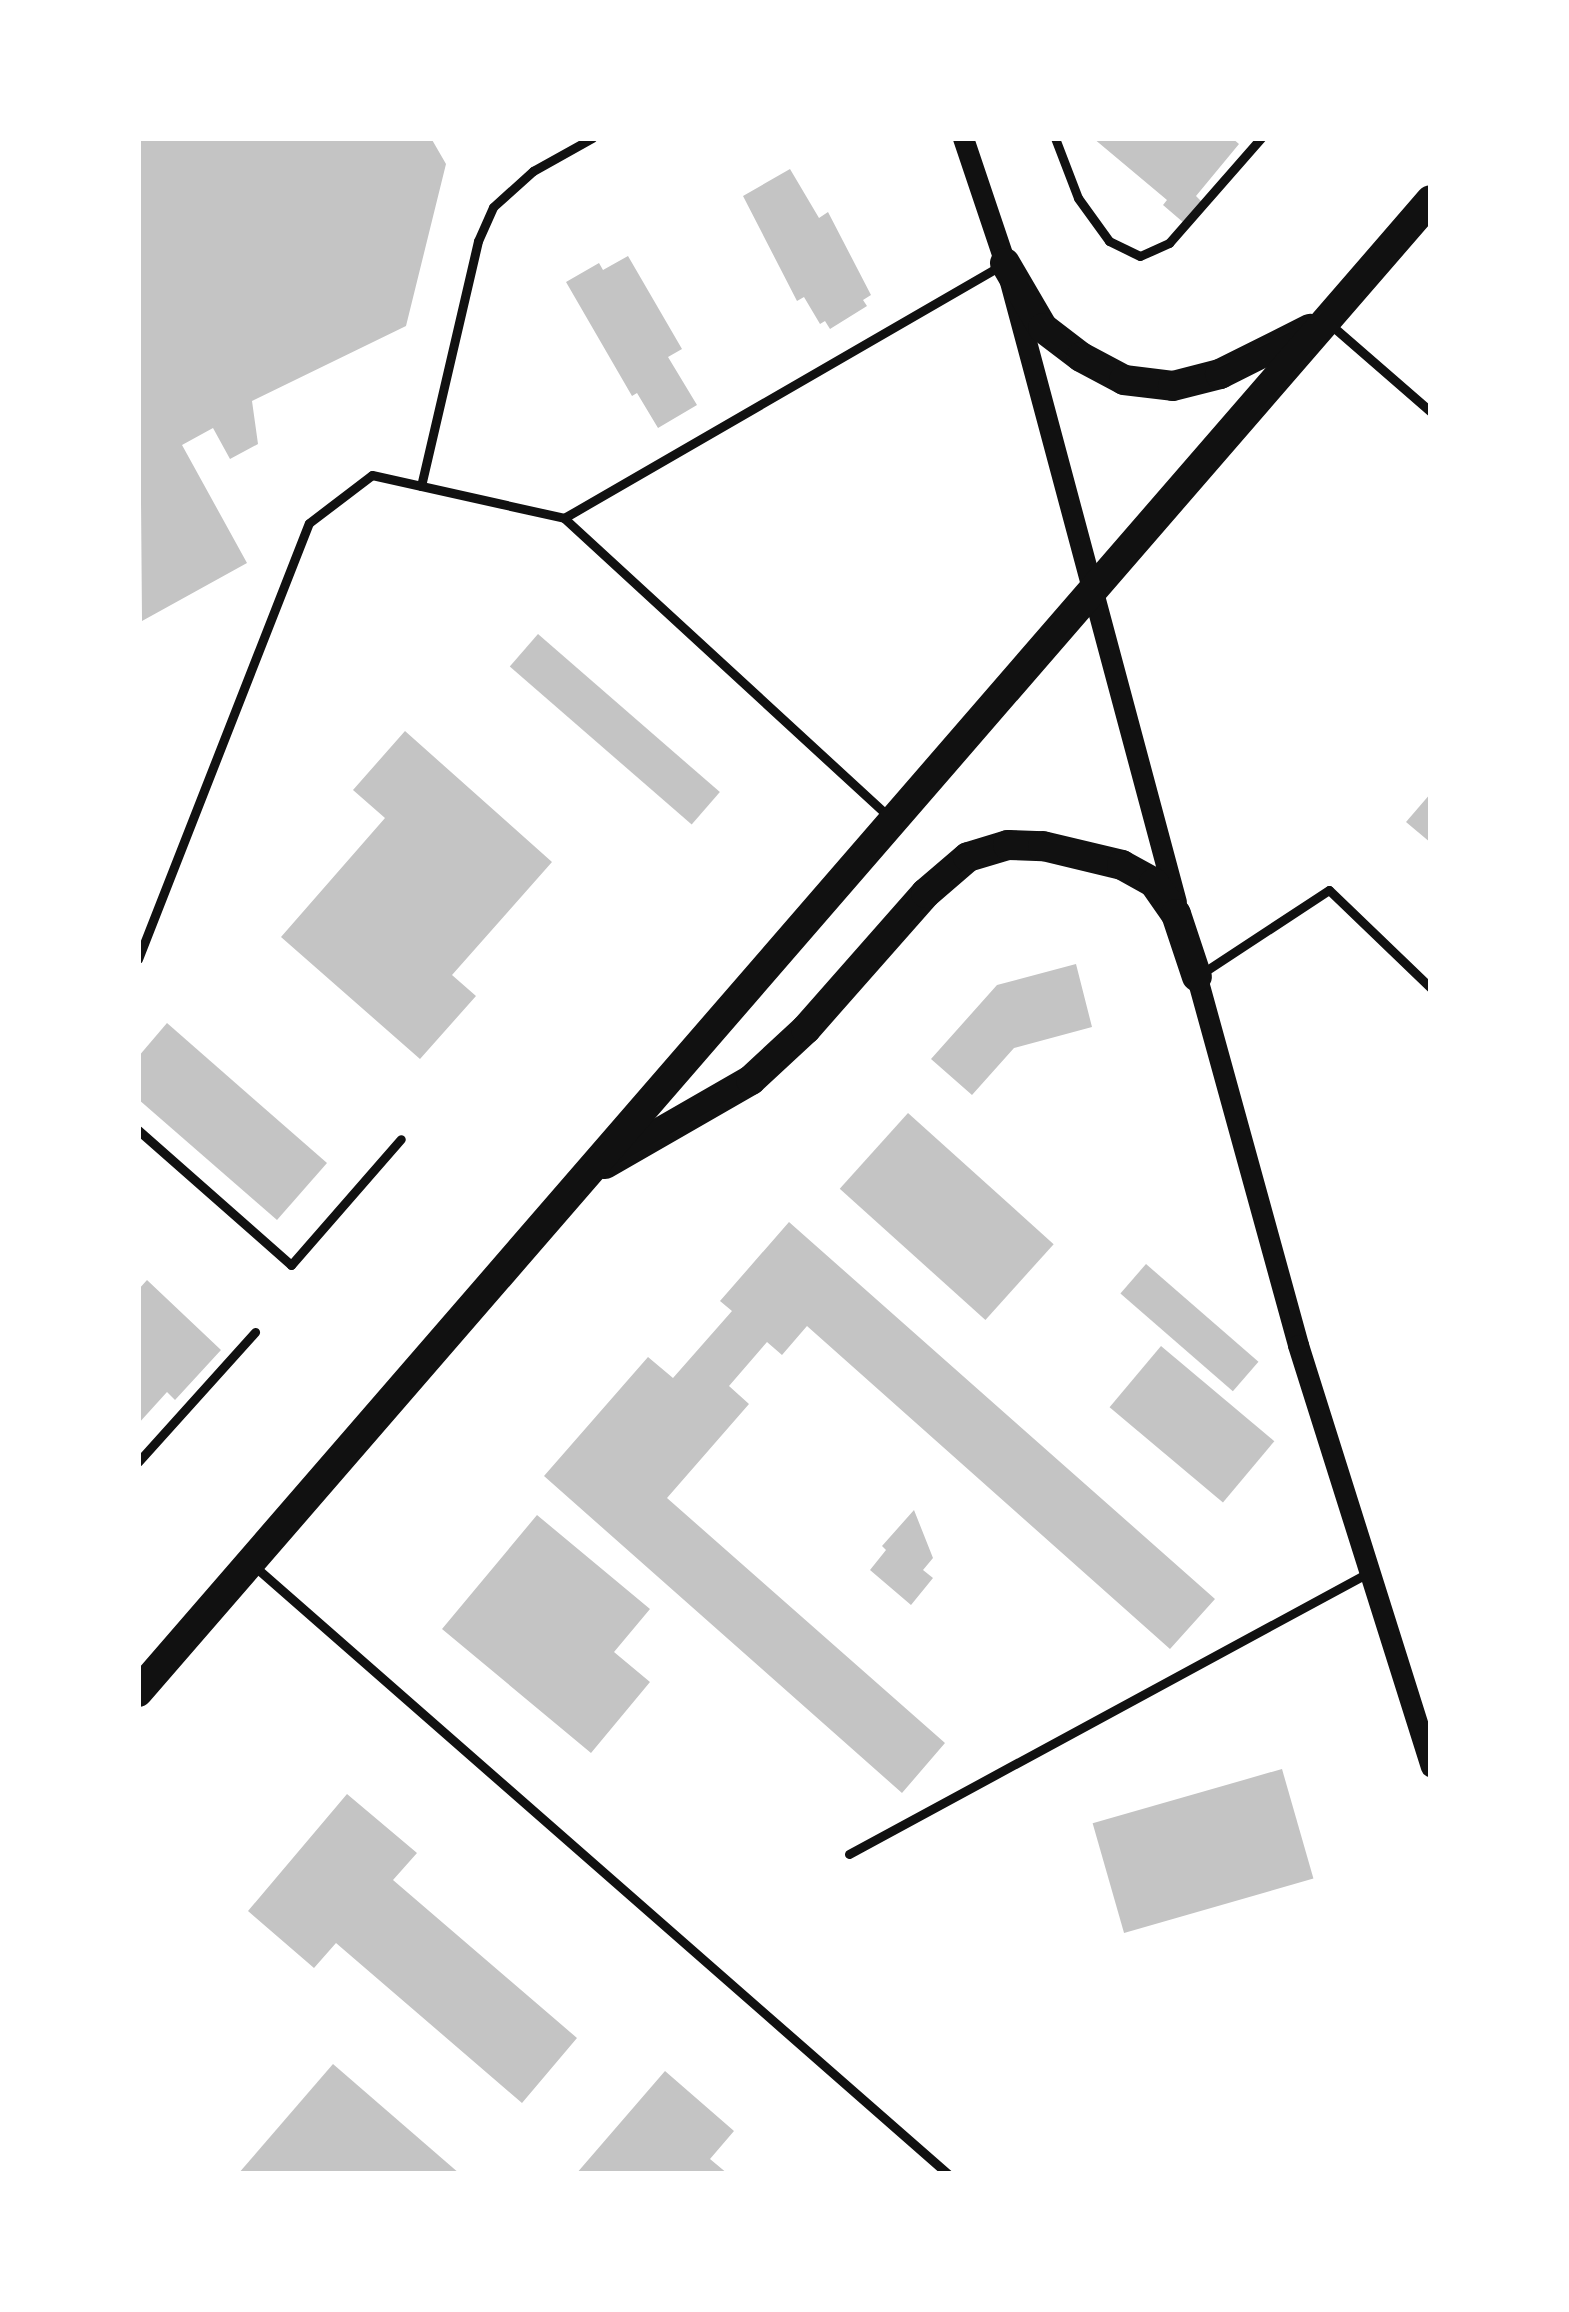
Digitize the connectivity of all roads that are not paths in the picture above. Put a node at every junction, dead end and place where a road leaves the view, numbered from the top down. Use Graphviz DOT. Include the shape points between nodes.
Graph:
graph roads {
  1 [pos="592,138"];
  2 [pos="963,138"];
  3 [pos="1054,138"];
  4 [pos="1261,138"];
  5 [pos="1431,200"];
  6 [pos="1005,263"];
  7 [pos="1327,321"];
  8 [pos="1431,412"];
  9 [pos="421,486"];
  10 [pos="564,518"];
  11 [pos="1092,591"];
  12 [pos="891,819"];
  13 [pos="138,959"];
  14 [pos="1197,977"];
  15 [pos="1431,988"];
  16 [pos="138,1130"];
  17 [pos="400,1139"];
  18 [pos="584,1176"];
  19 [pos="255,1332"];
  20 [pos="138,1462"];
  21 [pos="253,1564"];
  22 [pos="1370,1572"];
  23 [pos="138,1692"];
  24 [pos="1431,1766"];
  25 [pos="849,1854"];
  26 [pos="948,2174"];
  1 -- 9 [label="lane" via="533,171 493,207"];
  2 -- 6 [label="street"];
  3 -- 4 [label="lane" via="1078,198 1108,241 1140,256 1169,243"];
  5 -- 7 [label="main road"];
  6 -- 7 [label="main road" via="1043,328 1124,380 1173,386 1220,374"];
  6 -- 10 [label="lane"];
  6 -- 11 [label="street"];
  7 -- 8 [label="lane"];
  7 -- 11 [label="main road"];
  9 -- 10 [label="lane"];
  9 -- 13 [label="lane" via="372,475 309,523"];
  10 -- 12 [label="lane"];
  11 -- 12 [label="main road"];
  11 -- 14 [label="street"];
  12 -- 18 [label="main road"];
  14 -- 15 [label="lane" via="1329,890"];
  14 -- 18 [label="main road" via="1176,914 1154,883 1122,866 1043,846 1008,845 968,857 751,1080"];
  14 -- 22 [label="street" via="1298,1346"];
  16 -- 17 [label="lane" via="292,1265"];
  18 -- 21 [label="main road"];
  19 -- 20 [label="lane"];
  21 -- 23 [label="main road"];
  21 -- 26 [label="lane"];
  22 -- 24 [label="street"];
  22 -- 25 [label="lane"];
}
